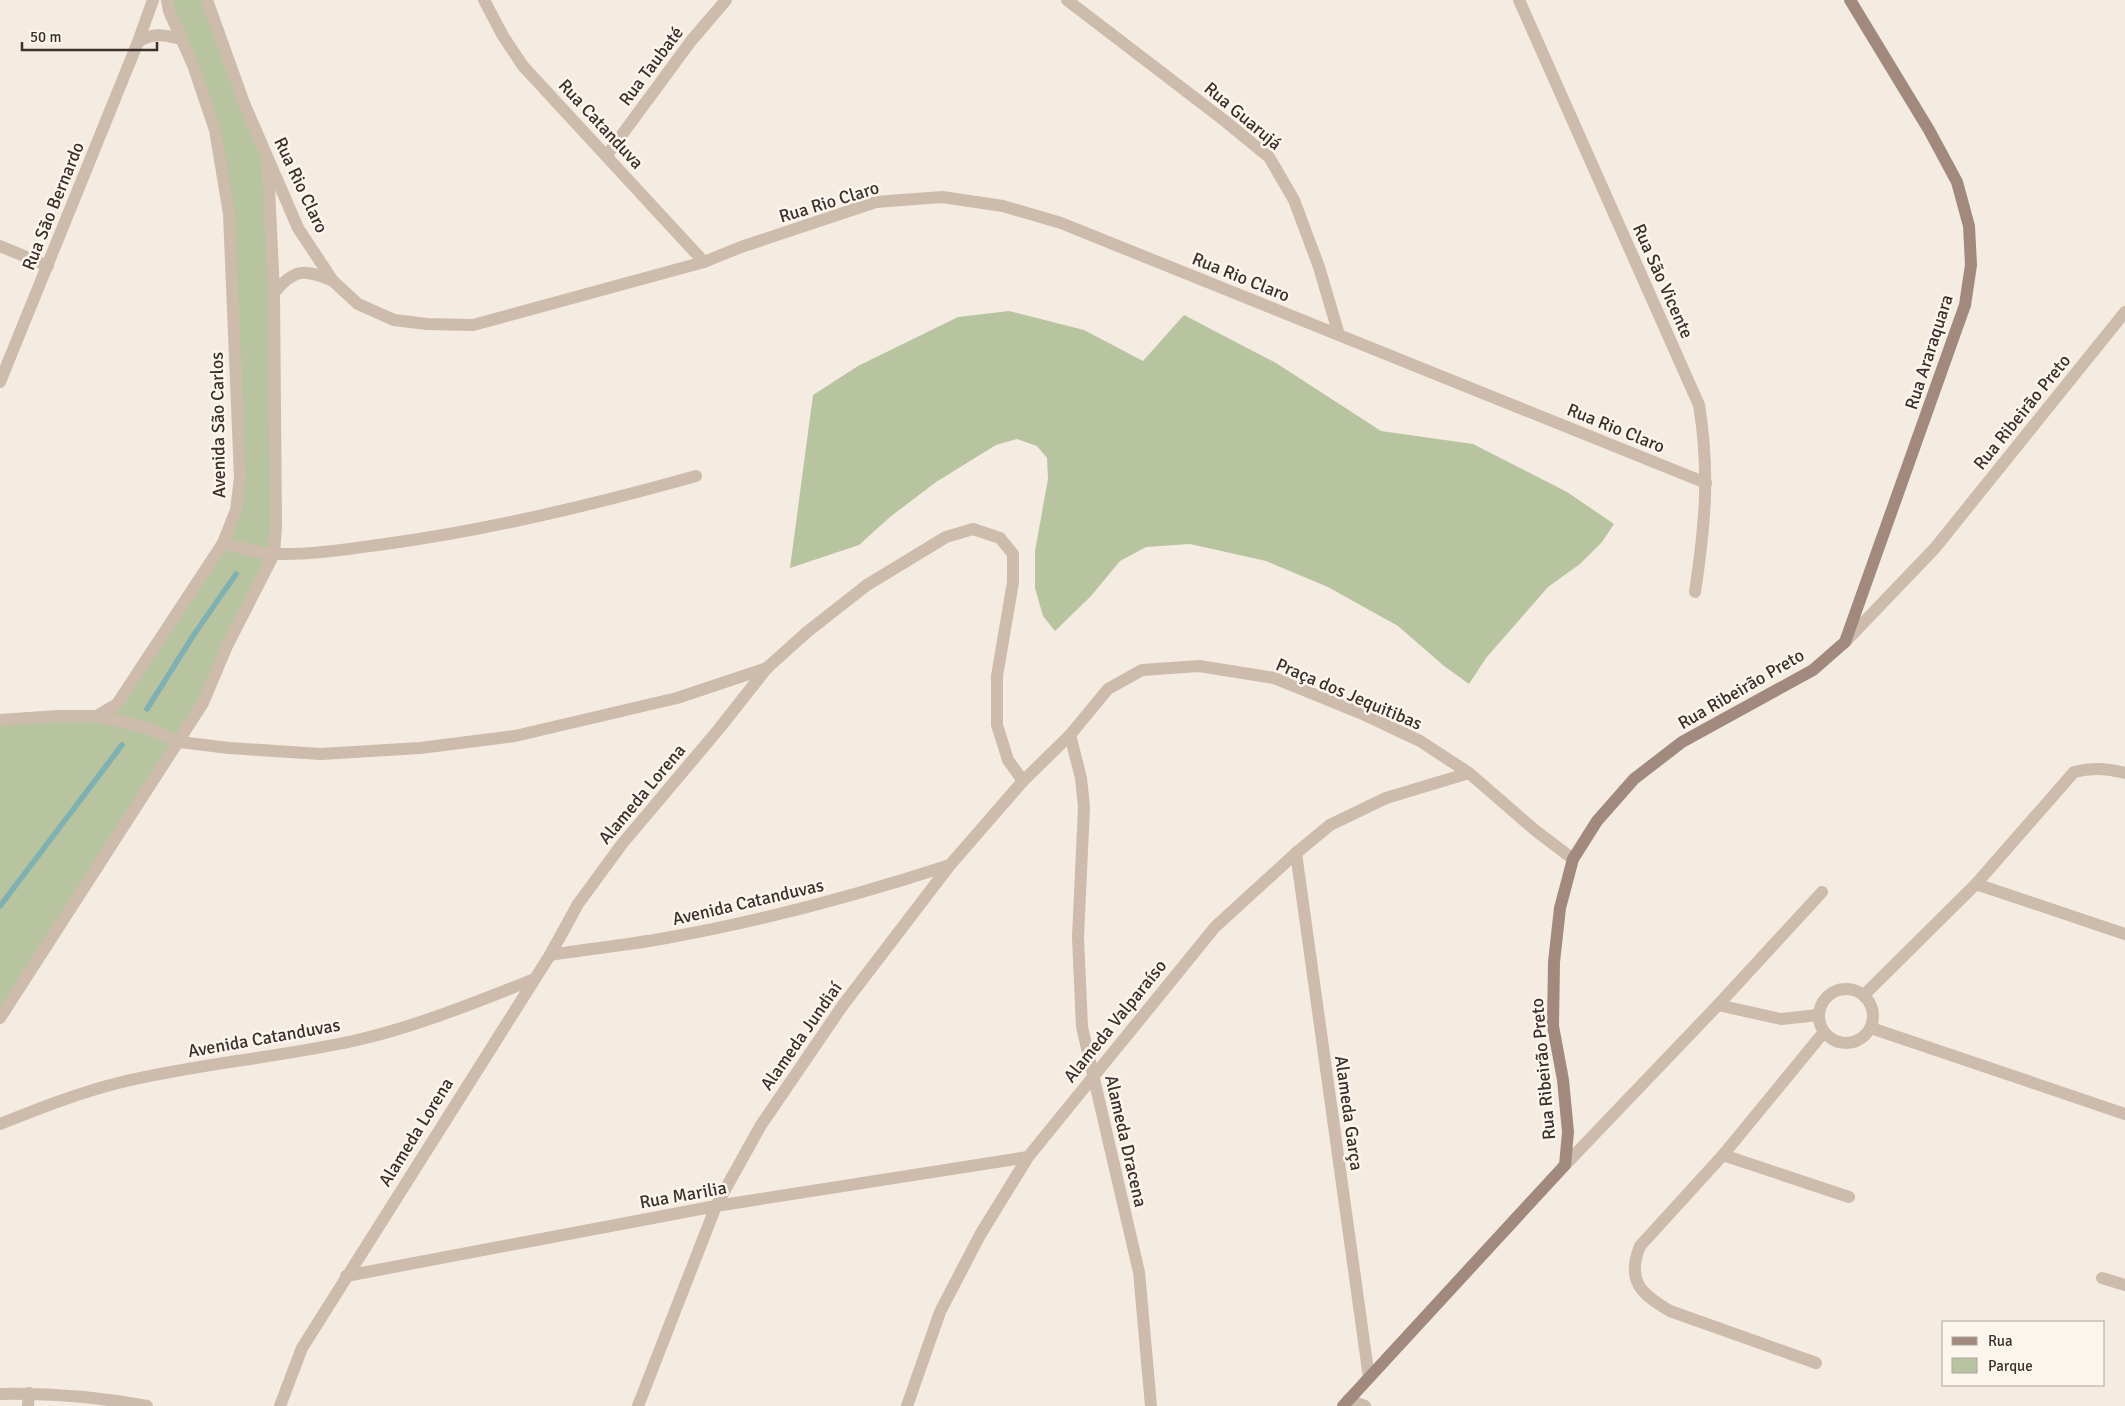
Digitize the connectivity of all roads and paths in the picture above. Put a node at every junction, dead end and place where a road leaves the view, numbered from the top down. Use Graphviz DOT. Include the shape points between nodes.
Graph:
graph roads {
  1 [pos="153,0"];
  2 [pos="167,0"];
  3 [pos="207,0"];
  4 [pos="726,0"];
  5 [pos="1068,0"];
  6 [pos="1519,0"];
  7 [pos="1850,0"];
  8 [pos="490,3"];
  9 [pos="181,40"];
  10 [pos="138,42"];
  11 [pos="607,155"];
  12 [pos="268,158"];
  13 [pos="0,246"];
  14 [pos="704,262"];
  15 [pos="48,266"];
  16 [pos="333,281"];
  17 [pos="274,293"];
  18 [pos="2125,312"];
  19 [pos="1339,335"];
  20 [pos="0,382"];
  21 [pos="696,476"];
  22 [pos="1706,483"];
  23 [pos="223,543"];
  24 [pos="274,554"];
  25 [pos="1695,592"];
  26 [pos="1845,642"];
  27 [pos="767,668"];
  28 [pos="97,716"];
  29 [pos="0,720"];
  30 [pos="1070,735"];
  31 [pos="180,742"];
  32 [pos="1469,773"];
  33 [pos="2125,773"];
  34 [pos="1023,781"];
  35 [pos="1296,853"];
  36 [pos="1573,859"];
  37 [pos="950,865"];
  38 [pos="1976,884"];
  39 [pos="1822,892"];
  40 [pos="2125,934"];
  41 [pos="550,955"];
  42 [pos="532,980"];
  43 [pos="1864,995"];
  44 [pos="1718,1005"];
  45 [pos="1819,1015"];
  46 [pos="0,1018"];
  47 [pos="1871,1028"];
  48 [pos="1824,1032"];
  49 [pos="1092,1075"];
  50 [pos="2125,1114"];
  51 [pos="0,1124"];
  52 [pos="1723,1155"];
  53 [pos="1028,1157"];
  54 [pos="1565,1165"];
  55 [pos="1849,1198"];
  56 [pos="716,1206"];
  57 [pos="346,1276"];
  58 [pos="2102,1278"];
  59 [pos="2125,1285"];
  60 [pos="1816,1363"];
  61 [pos="1368,1378"];
  62 [pos="0,1394"];
  63 [pos="29,1400"];
  64 [pos="1346,1403"];
  65 [pos="147,1406"];
  66 [pos="280,1406"];
  67 [pos="638,1406"];
  68 [pos="907,1406"];
  69 [pos="1151,1406"];
  70 [pos="1366,1406"];
  1 -- 10 [label="street, Rua São Bernardo"];
  2 -- 9 [label="street, Avenida São Carlos"];
  3 -- 12 [label="street, Rua Rio Claro" via="244,103"];
  4 -- 11 [label="street, Rua Taubaté" via="691,41"];
  5 -- 19 [label="street, Rua Guarujá" via="1269,157 1294,200 1319,267"];
  6 -- 22 [label="street, Rua São Vicente" via="1699,405"];
  7 -- 26 [label="main road, Rua Araraquara" via="1957,182 1969,226 1971,265 1965,305"];
  8 -- 11 [label="street, Rua Catanduva" via="503,36 523,66"];
  9 -- 10 [label="street" via="150,35"];
  9 -- 23 [label="street, Avenida São Carlos" via="215,130 229,214 240,478 236,510"];
  10 -- 15 [label="street, Rua São Bernardo"];
  11 -- 14 [label="street, Rua Catanduva"];
  12 -- 16 [label="street, Rua Rio Claro" via="298,228"];
  12 -- 17 [label="street"];
  13 -- 15 [label="street"];
  14 -- 16 [label="street, Rua Rio Claro" via="474,325 394,320 358,304"];
  14 -- 19 [label="street, Rua Rio Claro" via="876,202 942,198 1003,206 1061,223"];
  15 -- 20 [label="street, Rua São Bernardo"];
  16 -- 17 [label="street" via="314,273 298,272 285,279"];
  17 -- 24 [label="street"];
  18 -- 26 [label="street, Rua Ribeirão Preto" via="1935,548"];
  19 -- 22 [label="street, Rua Rio Claro"];
  21 -- 24 [label="street" via="536,518 438,537 339,551"];
  22 -- 25 [label="street, Rua São Vicente" via="1704,529"];
  23 -- 24 [label="street"];
  23 -- 28 [label="street, Avenida São Carlos" via="117,704"];
  24 -- 31 [label="street" via="203,703"];
  26 -- 36 [label="main road, Rua Ribeirão Preto" via="1814,670 1682,742 1634,779 1598,821"];
  27 -- 31 [label="street" via="648,705 515,736 439,746 321,754"];
  27 -- 34 [label="street, Alameda Lorena" via="806,632 867,585 946,537 973,529 1000,538 1013,554 1013,582 997,676 997,725 1008,760"];
  27 -- 41 [label="street, Alameda Lorena" via="622,844 578,904"];
  28 -- 29 [label="street"];
  28 -- 31 [label="street" via="147,728"];
  30 -- 32 [label="street, Praça dos Jequitibas" via="1108,689 1142,670 1199,666 1274,678 1420,741"];
  30 -- 34 [label="street, Alameda Jundiaí"];
  30 -- 49 [label="street, Alameda Dracena" via="1081,778 1084,807 1078,946 1082,1027"];
  31 -- 46 [label="street"];
  32 -- 35 [label="street, Alameda Valparaíso" via="1386,798 1330,824"];
  32 -- 36 [label="street, Praça dos Jequitibas"];
  33 -- 38 [label="street" via="2092,768 2074,772"];
  34 -- 37 [label="street, Alameda Jundiaí"];
  35 -- 49 [label="street, Alameda Valparaíso" via="1215,927"];
  35 -- 61 [label="street, Alameda Garça"];
  36 -- 54 [label="main road, Rua Ribeirão Preto" via="1560,908 1554,962 1553,1026 1568,1132"];
  37 -- 41 [label="street, Avenida Catanduvas" via="817,905 667,938"];
  37 -- 56 [label="street, Alameda Jundiaí" via="843,1005 761,1125"];
  38 -- 40 [label="street"];
  38 -- 43 [label="street"];
  39 -- 44 [label="street"];
  41 -- 42 [label="street, Alameda Lorena"];
  42 -- 51 [label="street, Avenida Catanduvas" via="418,1023 354,1041 118,1083"];
  42 -- 57 [label="street, Alameda Lorena"];
  43 -- 45 [label="street" via="1857,991 1839,990 1825,999"];
  43 -- 47 [label="street" via="1873,1010"];
  44 -- 45 [label="street" via="1781,1019"];
  44 -- 54 [label="street"];
  45 -- 48 [label="street"];
  47 -- 48 [label="street" via="1865,1036 1848,1043 1838,1042"];
  47 -- 50 [label="street"];
  48 -- 52 [label="street"];
  49 -- 53 [label="street, Alameda Valparaíso"];
  49 -- 69 [label="street, Alameda Dracena" via="1139,1272"];
  52 -- 55 [label="street"];
  52 -- 60 [label="street" via="1640,1246 1633,1262 1636,1281 1649,1299 1670,1311"];
  53 -- 56 [label="street, Rua Marilia"];
  53 -- 68 [label="street, Alameda Valparaíso" via="980,1235 940,1312"];
  54 -- 61 [label="main road"];
  56 -- 57 [label="street, Rua Marilia"];
  56 -- 67 [label="street, Alameda Jundiaí"];
  57 -- 66 [label="street, Alameda Lorena" via="302,1348"];
  58 -- 59 [label="street"];
  61 -- 64 [label="main road"];
  62 -- 63 [label="street"];
  63 -- 65 [label="street" via="99,1397"];
  64 -- 70 [label="street"];
}
